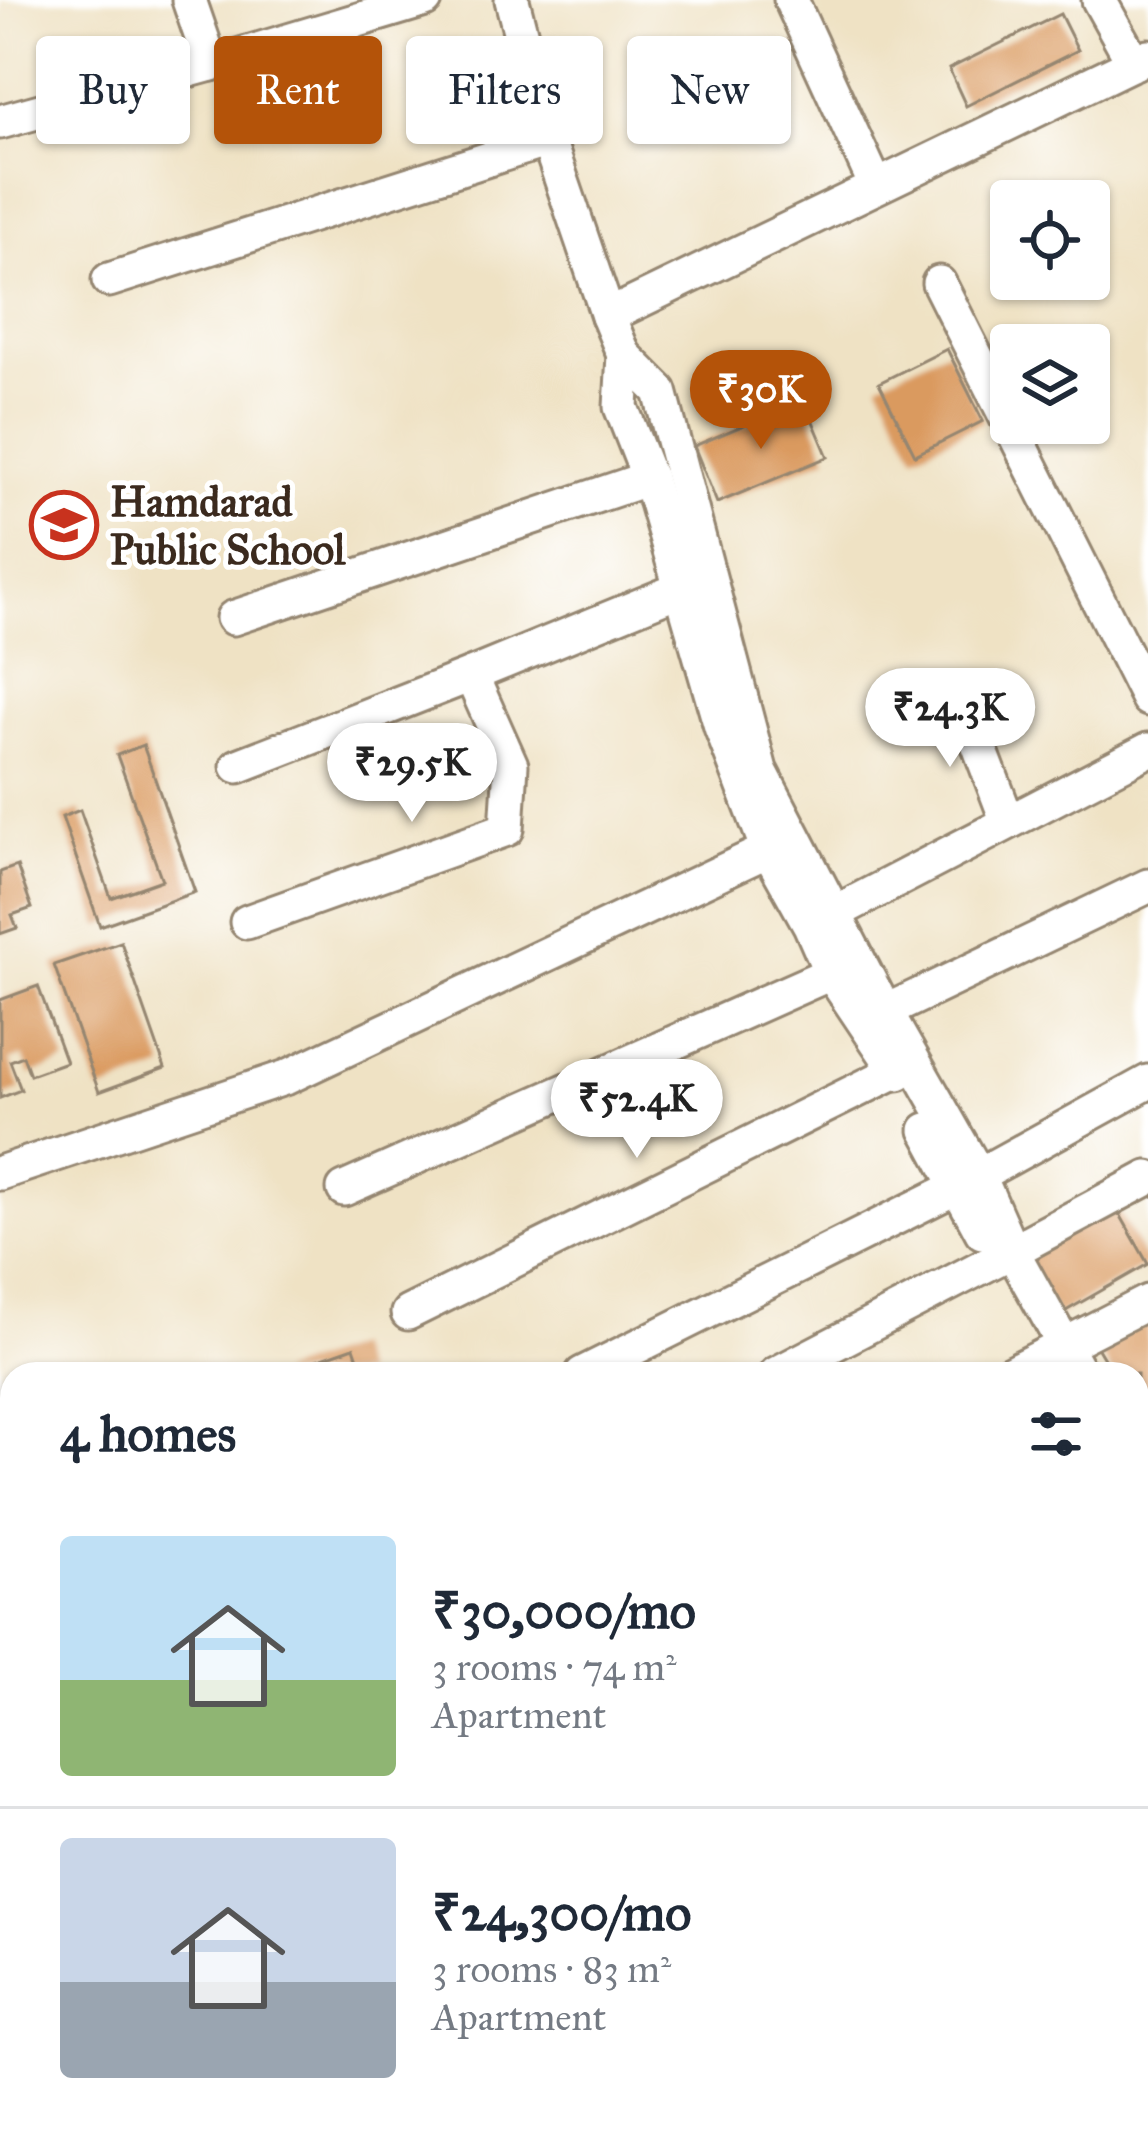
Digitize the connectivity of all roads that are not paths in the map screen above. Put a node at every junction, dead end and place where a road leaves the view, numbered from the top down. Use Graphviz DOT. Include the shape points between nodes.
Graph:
graph roads {
  1 [pos="189,0"];
  2 [pos="425,0"];
  3 [pos="512,0"];
  4 [pos="791,0"];
  5 [pos="1099,0"];
  6 [pos="521,36"];
  7 [pos="1141,60"];
  8 [pos="211,64"];
  9 [pos="0,122"];
  10 [pos="535,144"];
  11 [pos="549,144"];
  12 [pos="876,186"];
  13 [pos="109,280"];
  14 [pos="939,283"];
  15 [pos="608,316"];
  16 [pos="624,355"];
  17 [pos="649,478"];
  18 [pos="683,588"];
  19 [pos="233,618"];
  20 [pos="471,675"];
  21 [pos="958,691"];
  22 [pos="1148,699"];
  23 [pos="1148,750"];
  24 [pos="238,766"];
  25 [pos="1008,822"];
  26 [pos="768,850"];
  27 [pos="1148,886"];
  28 [pos="822,919"];
  29 [pos="248,922"];
  30 [pos="831,973"];
  31 [pos="874,1017"];
  32 [pos="896,1070"];
  33 [pos="1148,1082"];
  34 [pos="0,1173"];
  35 [pos="1148,1178"];
  36 [pos="968,1181"];
  37 [pos="344,1189"];
  38 [pos="1005,1255"];
  39 [pos="1148,1302"];
  40 [pos="408,1312"];
  41 [pos="606,1362"];
  42 [pos="799,1362"];
  43 [pos="1061,1362"];
  1 -- 8 [label="street"];
  2 -- 8 [label="street"];
  3 -- 6 [label="street"];
  4 -- 12 [label="street"];
  5 -- 7 [label="street"];
  7 -- 12 [label="street"];
  8 -- 9 [label="street"];
  10 -- 13 [label="street"];
  11 -- 15 [label="street"];
  12 -- 15 [label="street"];
  14 -- 22 [label="street"];
  15 -- 16 [label="street"];
  16 -- 17 [label="street" via="621,407"];
  16 -- 28 [label="street" via="660,391 760,770"];
  17 -- 18 [label="street"];
  17 -- 19 [label="street"];
  18 -- 20 [label="street"];
  18 -- 26 [label="street" via="721,727"];
  20 -- 24 [label="street"];
  20 -- 29 [label="street" via="511,765 507,829"];
  21 -- 25 [label="street"];
  23 -- 25 [label="street"];
  25 -- 28 [label="street"];
  26 -- 28 [label="street"];
  26 -- 34 [label="street" via="287,1077"];
  27 -- 31 [label="street"];
  28 -- 30 [label="street"];
  28 -- 31 [label="street"];
  30 -- 31 [label="street"];
  30 -- 37 [label="street"];
  31 -- 32 [label="street"];
  31 -- 36 [label="street"];
  32 -- 36 [label="street"];
  32 -- 40 [label="street"];
  33 -- 36 [label="street"];
  35 -- 38 [label="street"];
  36 -- 38 [label="street"];
  36 -- 41 [label="street"];
  38 -- 42 [label="street"];
  38 -- 43 [label="street"];
  39 -- 43 [label="street"];
}
